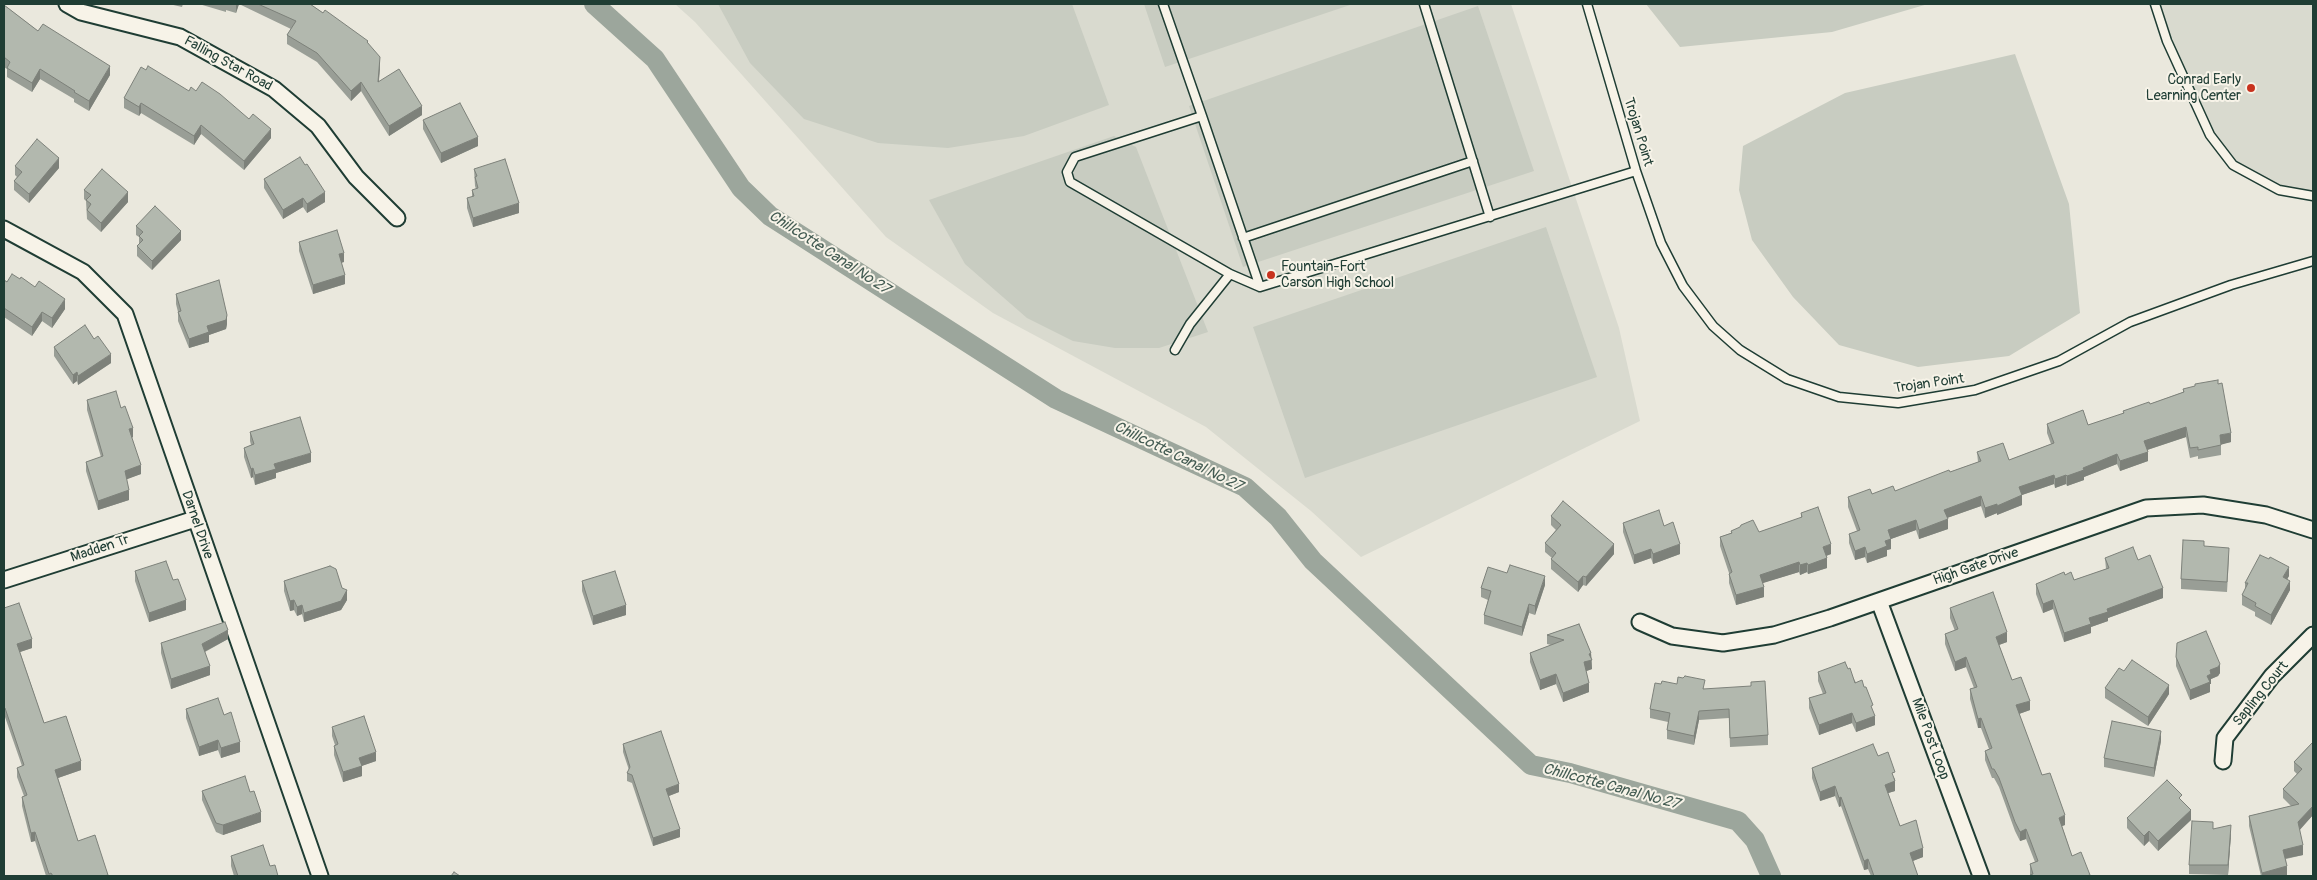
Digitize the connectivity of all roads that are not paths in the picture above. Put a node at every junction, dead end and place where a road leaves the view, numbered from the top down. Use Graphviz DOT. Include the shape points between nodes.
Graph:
graph roads {
  1 [pos="67,4"];
  2 [pos="1163,4"];
  3 [pos="1424,4"];
  4 [pos="1587,4"];
  5 [pos="2155,4"];
  6 [pos="1202,116"];
  7 [pos="1473,161"];
  8 [pos="1636,172"];
  9 [pos="2313,196"];
  10 [pos="1490,217"];
  11 [pos="398,218"];
  12 [pos="4,229"];
  13 [pos="1243,238"];
  14 [pos="2313,262"];
  15 [pos="1230,274"];
  16 [pos="1260,287"];
  17 [pos="1175,350"];
  18 [pos="195,518"];
  19 [pos="2313,530"];
  20 [pos="4,580"];
  21 [pos="1879,601"];
  22 [pos="1640,622"];
  23 [pos="2313,635"];
  24 [pos="2223,761"];
  25 [pos="320,876"];
  26 [pos="1981,876"];
  1 -- 11 [label="street, Falling Star Road" via="81,12 180,37 274,89 318,126 356,177"];
  2 -- 6 [label="lane"];
  3 -- 7 [label="lane"];
  4 -- 8 [label="lane, Trojan Point"];
  5 -- 9 [label="lane" via="2167,41 2210,135 2233,165 2279,190"];
  6 -- 13 [label="lane"];
  6 -- 15 [label="lane" via="1075,156 1067,172 1070,182"];
  7 -- 10 [label="lane"];
  7 -- 13 [label="lane"];
  8 -- 10 [label="lane"];
  8 -- 14 [label="lane, Trojan Point" via="1661,243 1683,286 1713,326 1740,350 1787,379 1839,397 1898,403 1975,390 2059,361 2130,322 2231,284"];
  10 -- 16 [label="lane"];
  12 -- 18 [label="street, Darnel Drive" via="83,272 125,314"];
  13 -- 16 [label="lane"];
  15 -- 16 [label="lane"];
  15 -- 17 [label="lane" via="1190,324"];
  18 -- 20 [label="street, Madden Tr"];
  18 -- 25 [label="street, Darnel Drive"];
  19 -- 21 [label="street, High Gate Drive" via="2266,515 2203,505 2146,508"];
  21 -- 22 [label="street, High Gate Drive" via="1774,635 1723,643 1672,636"];
  21 -- 26 [label="street, Mile Post Loop"];
  23 -- 24 [label="street, Sapling Court" via="2272,676 2226,738"];
}
